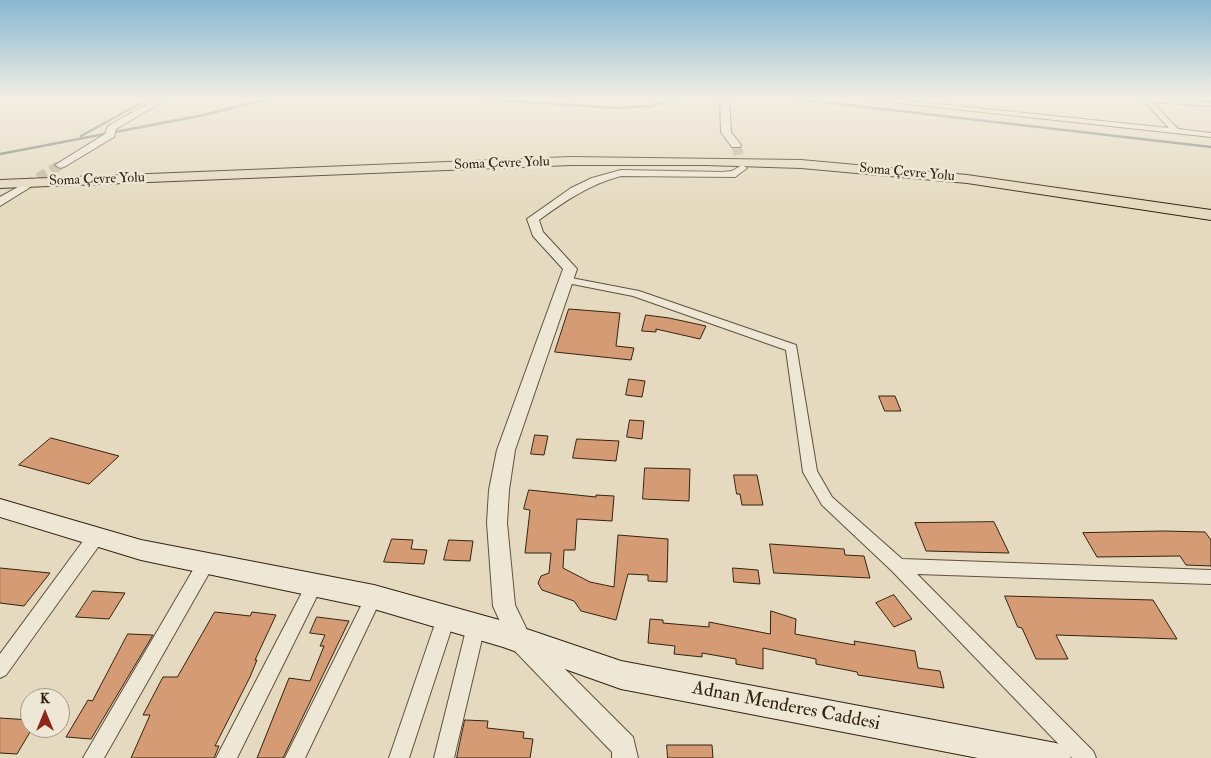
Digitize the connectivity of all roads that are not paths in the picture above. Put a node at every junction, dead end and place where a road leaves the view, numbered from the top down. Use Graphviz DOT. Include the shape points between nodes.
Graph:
graph roads {
  1 [pos="106,134"];
  2 [pos="728,134"];
  3 [pos="736,145"];
  4 [pos="60,165"];
  5 [pos="742,168"];
  6 [pos="0,175"];
  7 [pos="0,184"];
  8 [pos="25,186"];
  9 [pos="0,202"];
  10 [pos="1211,206"];
  11 [pos="1211,215"];
  12 [pos="566,280"];
  13 [pos="0,508"];
  14 [pos="95,538"];
  15 [pos="206,563"];
  16 [pos="898,566"];
  17 [pos="1211,578"];
  18 [pos="315,584"];
  19 [pos="374,597"];
  20 [pos="446,618"];
  21 [pos="476,626"];
  22 [pos="520,640"];
  23 [pos="0,669"];
  24 [pos="93,758"];
  25 [pos="226,758"];
  26 [pos="295,758"];
  27 [pos="399,758"];
  28 [pos="444,758"];
  29 [pos="625,758"];
  30 [pos="1056,758"];
  31 [pos="1086,758"];
  1 -- 4 [label="street"];
  2 -- 3 [label="street"];
  5 -- 12 [label="street" via="734,174 723,175 621,173 575,188 533,218 537,233 570,269"];
  6 -- 10 [label="highway, Soma Çevre Yolu" via="571,152 712,152 816,156 924,166 1037,179"];
  7 -- 11 [label="highway, Soma Çevre Yolu" via="571,161 705,161 801,164 967,179"];
  8 -- 9 [label="street"];
  12 -- 16 [label="street" via="635,294 792,348 810,472 827,501"];
  12 -- 22 [label="street" via="506,450 499,490 497,523 504,606"];
  13 -- 14 [label="main road, Adnan Menderes Caddesi"];
  14 -- 15 [label="main road, Adnan Menderes Caddesi"];
  14 -- 23 [label="street"];
  15 -- 18 [label="main road, Adnan Menderes Caddesi"];
  15 -- 24 [label="street"];
  16 -- 17 [label="street"];
  16 -- 31 [label="street"];
  18 -- 19 [label="main road, Adnan Menderes Caddesi"];
  18 -- 25 [label="street"];
  19 -- 20 [label="main road, Adnan Menderes Caddesi"];
  19 -- 26 [label="street"];
  20 -- 21 [label="main road, Adnan Menderes Caddesi"];
  20 -- 27 [label="street"];
  21 -- 22 [label="main road, Adnan Menderes Caddesi"];
  21 -- 28 [label="street"];
  22 -- 29 [label="street" via="624,746"];
  22 -- 30 [label="main road, Adnan Menderes Caddesi" via="621,675"];
}
